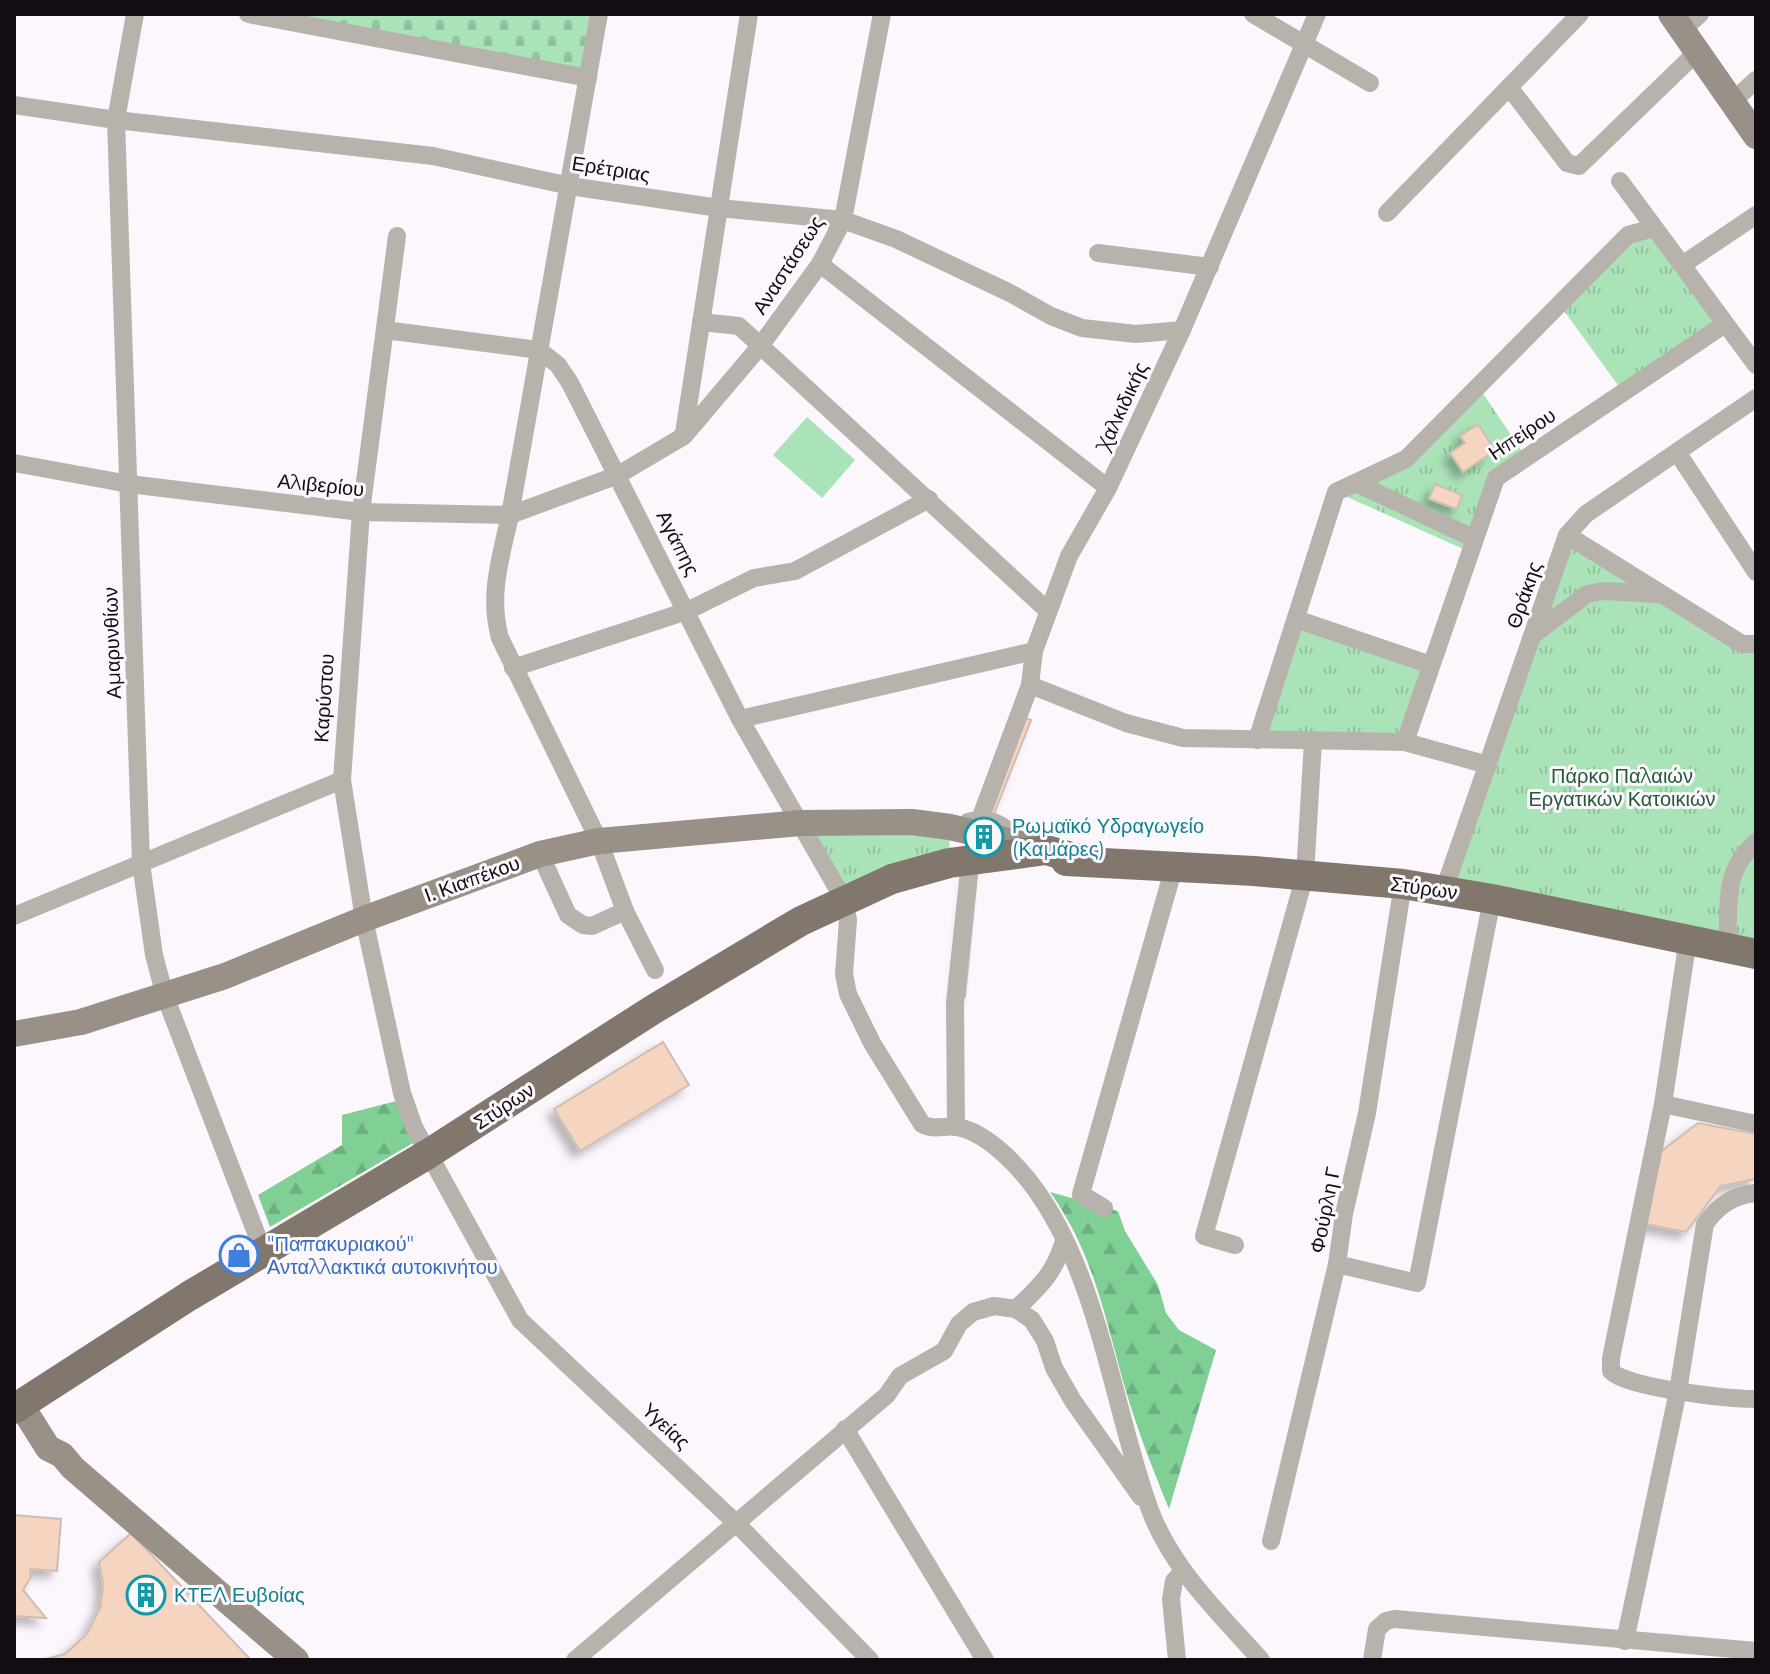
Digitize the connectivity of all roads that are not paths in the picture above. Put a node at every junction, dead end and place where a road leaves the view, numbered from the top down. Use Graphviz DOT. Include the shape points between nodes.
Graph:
graph roads {
  1 [pos="135,14"];
  2 [pos="248,14"];
  3 [pos="599,14"];
  4 [pos="749,14"];
  5 [pos="882,14"];
  6 [pos="1253,14"];
  7 [pos="1317,14"];
  8 [pos="1580,14"];
  9 [pos="1684,19"];
  10 [pos="1303,43"];
  11 [pos="1697,52"];
  12 [pos="588,78"];
  13 [pos="1756,80"];
  14 [pos="1370,83"];
  15 [pos="1509,87"];
  16 [pos="1732,102"];
  17 [pos="14,105"];
  18 [pos="116,120"];
  19 [pos="1756,136"];
  20 [pos="1620,181"];
  21 [pos="570,186"];
  22 [pos="719,208"];
  23 [pos="1387,213"];
  24 [pos="1756,215"];
  25 [pos="843,220"];
  26 [pos="1654,228"];
  27 [pos="397,236"];
  28 [pos="1098,253"];
  29 [pos="820,264"];
  30 [pos="1682,265"];
  31 [pos="1210,267"];
  32 [pos="701,322"];
  33 [pos="1725,324"];
  34 [pos="385,330"];
  35 [pos="1182,330"];
  36 [pos="761,345"];
  37 [pos="539,350"];
  38 [pos="1756,365"];
  39 [pos="1756,398"];
  40 [pos="684,436"];
  41 [pos="1677,452"];
  42 [pos="14,463"];
  43 [pos="618,475"];
  44 [pos="1356,483"];
  45 [pos="129,484"];
  46 [pos="1108,488"];
  47 [pos="929,499"];
  48 [pos="361,512"];
  49 [pos="510,515"];
  50 [pos="1567,535"];
  51 [pos="1473,538"];
  52 [pos="1756,572"];
  53 [pos="1660,594"];
  54 [pos="1047,610"];
  55 [pos="687,611"];
  56 [pos="1296,619"];
  57 [pos="1533,635"];
  58 [pos="1756,644"];
  59 [pos="1034,651"];
  60 [pos="1431,665"];
  61 [pos="513,668"];
  62 [pos="1030,685"];
  63 [pos="740,719"];
  64 [pos="1257,740"];
  65 [pos="1313,741"];
  66 [pos="1405,742"];
  67 [pos="1488,765"];
  68 [pos="342,780"];
  69 [pos="980,819"];
  70 [pos="801,823"];
  71 [pos="950,827"];
  72 [pos="599,841"];
  73 [pos="1756,842"];
  74 [pos="1034,847"];
  75 [pos="540,854"];
  76 [pos="1086,861"];
  77 [pos="141,863"];
  78 [pos="1174,867"];
  79 [pos="969,872"];
  80 [pos="909,874"];
  81 [pos="1305,875"];
  82 [pos="1403,884"];
  83 [pos="1444,890"];
  84 [pos="1492,899"];
  85 [pos="844,900"];
  86 [pos="625,911"];
  87 [pos="14,916"];
  88 [pos="364,919"];
  89 [pos="1688,939"];
  90 [pos="1742,951"];
  91 [pos="655,970"];
  92 [pos="165,996"];
  93 [pos="14,1034"];
  94 [pos="1663,1104"];
  95 [pos="1756,1124"];
  96 [pos="956,1127"];
  97 [pos="428,1154"];
  98 [pos="1756,1193"];
  99 [pos="1104,1208"];
  100 [pos="1064,1241"];
  101 [pos="1235,1245"];
  102 [pos="263,1251"];
  103 [pos="1337,1264"];
  104 [pos="1016,1309"];
  105 [pos="1678,1391"];
  106 [pos="1756,1399"];
  107 [pos="21,1402"];
  108 [pos="845,1429"];
  109 [pos="1151,1512"];
  110 [pos="736,1523"];
  111 [pos="1271,1541"];
  112 [pos="1183,1571"];
  113 [pos="1625,1641"];
  114 [pos="1756,1651"];
  115 [pos="296,1660"];
  116 [pos="575,1660"];
  117 [pos="870,1660"];
  118 [pos="985,1660"];
  119 [pos="1177,1660"];
  120 [pos="1261,1660"];
  121 [pos="1372,1660"];
  1 -- 18 [label="street, Αμαρυνθίων"];
  2 -- 12 [label="street"];
  3 -- 12 [label="street"];
  4 -- 22 [label="street"];
  5 -- 25 [label="street, Αναστάσεως"];
  6 -- 10 [label="street"];
  7 -- 10 [label="street, Χαλκιδικής"];
  8 -- 15 [label="street"];
  9 -- 11 [label="street"];
  10 -- 14 [label="street"];
  10 -- 31 [label="street, Χαλκιδικής"];
  11 -- 15 [label="street" via="1579,166 1567,163"];
  11 -- 16 [label="street"];
  12 -- 21 [label="street"];
  13 -- 16 [label="street"];
  15 -- 23 [label="street"];
  16 -- 19 [label="street"];
  17 -- 18 [label="street, Ερέτριας"];
  18 -- 21 [label="street, Ερέτριας" via="433,156"];
  18 -- 45 [label="street, Αμαρυνθίων"];
  20 -- 26 [label="street"];
  21 -- 22 [label="street, Ερέτριας"];
  21 -- 37 [label="street"];
  22 -- 25 [label="street, Ερέτριας"];
  22 -- 32 [label="street"];
  24 -- 30 [label="street"];
  25 -- 29 [label="street, Αναστάσεως"];
  25 -- 35 [label="street, Ερέτριας" via="896,239 1082,328 1136,334"];
  26 -- 30 [label="street"];
  26 -- 44 [label="street" via="1628,235 1406,459"];
  27 -- 34 [label="street, Καρύστου"];
  28 -- 31 [label="street"];
  29 -- 36 [label="street, Αναστάσεως"];
  29 -- 46 [label="street"];
  30 -- 33 [label="street"];
  31 -- 35 [label="street, Χαλκιδικής"];
  32 -- 36 [label="street" via="739,326"];
  32 -- 40 [label="street"];
  33 -- 38 [label="street"];
  33 -- 51 [label="street, Ηπείρου" via="1496,478"];
  34 -- 37 [label="street"];
  34 -- 48 [label="street, Καρύστου"];
  35 -- 46 [label="street, Χαλκιδικής"];
  36 -- 40 [label="street, Αναστάσεως"];
  36 -- 47 [label="street"];
  37 -- 43 [label="street, Αγάπης" via="570,383"];
  37 -- 49 [label="street"];
  39 -- 41 [label="street, Θράκης"];
  40 -- 43 [label="street, Αναστάσεως"];
  41 -- 50 [label="street, Θράκης" via="1586,514"];
  41 -- 52 [label="street"];
  42 -- 45 [label="street, Αλιβερίου"];
  43 -- 49 [label="street, Αλιβερίου"];
  43 -- 55 [label="street, Αγάπης"];
  44 -- 51 [label="street"];
  44 -- 56 [label="street" via="1336,492"];
  45 -- 48 [label="street, Αλιβερίου"];
  45 -- 77 [label="street, Αμαρυνθίων"];
  46 -- 54 [label="street, Χαλκιδικής" via="1069,556"];
  47 -- 54 [label="street"];
  47 -- 55 [label="street" via="795,571 754,578"];
  48 -- 49 [label="street, Αλιβερίου"];
  48 -- 68 [label="street, Καρύστου"];
  49 -- 61 [label="street" via="493,596 495,619"];
  50 -- 53 [label="street"];
  50 -- 57 [label="street, Θράκης"];
  51 -- 60 [label="street, Ηπείρου"];
  53 -- 57 [label="street" via="1587,594"];
  53 -- 58 [label="street" via="1742,644"];
  54 -- 59 [label="street, Χαλκιδικής"];
  55 -- 61 [label="street"];
  55 -- 63 [label="street, Αγάπης"];
  56 -- 60 [label="street"];
  56 -- 64 [label="street"];
  57 -- 67 [label="street, Θράκης"];
  59 -- 62 [label="street, Χαλκιδικής"];
  59 -- 63 [label="street"];
  60 -- 66 [label="street, Ηπείρου"];
  61 -- 72 [label="street"];
  62 -- 64 [label="street" via="1126,723 1183,738"];
  62 -- 69 [label="street, Χαλκιδικής"];
  63 -- 70 [label="street, Αγάπης"];
  64 -- 65 [label="street"];
  65 -- 66 [label="street"];
  65 -- 81 [label="street"];
  66 -- 67 [label="street"];
  67 -- 83 [label="street, Θράκης"];
  68 -- 77 [label="street"];
  68 -- 88 [label="street, Καρύστου"];
  69 -- 71 [label="street, Ι. Κιαπέκου"];
  69 -- 74 [label="street" via="1004,825"];
  70 -- 71 [label="street, Ι. Κιαπέκου"];
  70 -- 72 [label="street, Ι. Κιαπέκου"];
  70 -- 85 [label="street, Αγάπης"];
  71 -- 74 [label="street, Ι. Κιαπέκου"];
  72 -- 75 [label="street, Ι. Κιαπέκου"];
  72 -- 86 [label="street"];
  73 -- 90 [label="street" via="1734,868 1728,892"];
  74 -- 76 [label="main road, Στύρων"];
  74 -- 80 [label="main road, Στύρων"];
  75 -- 86 [label="street" via="574,921 592,926"];
  75 -- 88 [label="street, Ι. Κιαπέκου"];
  76 -- 78 [label="main road, Στύρων"];
  76 -- 79 [label="main road, Στύρων"];
  77 -- 87 [label="street"];
  77 -- 92 [label="street, Αμαρυνθίων"];
  78 -- 81 [label="main road, Στύρων"];
  78 -- 99 [label="street" via="1081,1194"];
  79 -- 80 [label="main road, Στύρων"];
  79 -- 96 [label="street" via="955,1003"];
  80 -- 85 [label="main road, Στύρων"];
  81 -- 82 [label="main road, Στύρων"];
  81 -- 101 [label="street" via="1204,1236"];
  82 -- 83 [label="main road, Στύρων"];
  82 -- 103 [label="street, Φούρλη Γ"];
  83 -- 84 [label="main road, Στύρων"];
  84 -- 89 [label="main road, Στύρων"];
  84 -- 103 [label="street" via="1417,1283"];
  85 -- 96 [label="street" via="844,974 859,1020 922,1124"];
  85 -- 97 [label="main road, Στύρων" via="654,1009"];
  86 -- 91 [label="street"];
  88 -- 92 [label="street, Ι. Κιαπέκου"];
  88 -- 97 [label="street, Καρύστου" via="402,1093"];
  89 -- 90 [label="main road, Στύρων"];
  89 -- 94 [label="street"];
  92 -- 93 [label="street, Ι. Κιαπέκου" via="81,1022"];
  92 -- 102 [label="street, Αμαρυνθίων"];
  94 -- 95 [label="street"];
  94 -- 105 [label="street" via="1611,1371 1619,1378"];
  96 -- 100 [label="street" via="984,1139 1031,1181"];
  97 -- 102 [label="main road, Στύρων"];
  97 -- 110 [label="street, Υγείας" via="520,1320"];
  98 -- 105 [label="street" via="1738,1195 1705,1224"];
  100 -- 104 [label="street" via="1045,1281"];
  100 -- 109 [label="street" via="1083,1286"];
  102 -- 107 [label="main road, Στύρων" via="104,1349 37,1381"];
  103 -- 111 [label="street, Φούρλη Γ"];
  104 -- 108 [label="street" via="994,1306 973,1312 959,1324 944,1351 900,1376 887,1395"];
  104 -- 109 [label="street" via="1032,1320 1073,1401"];
  105 -- 106 [label="street"];
  105 -- 113 [label="street"];
  107 -- 115 [label="street" via="48,1448"];
  108 -- 110 [label="street"];
  108 -- 118 [label="street"];
  109 -- 112 [label="street"];
  110 -- 116 [label="street"];
  110 -- 117 [label="street, Υγείας"];
  112 -- 119 [label="street" via="1174,1581 1171,1599"];
  112 -- 120 [label="street"];
  113 -- 114 [label="street"];
  113 -- 121 [label="street" via="1395,1619 1377,1629"];
}
